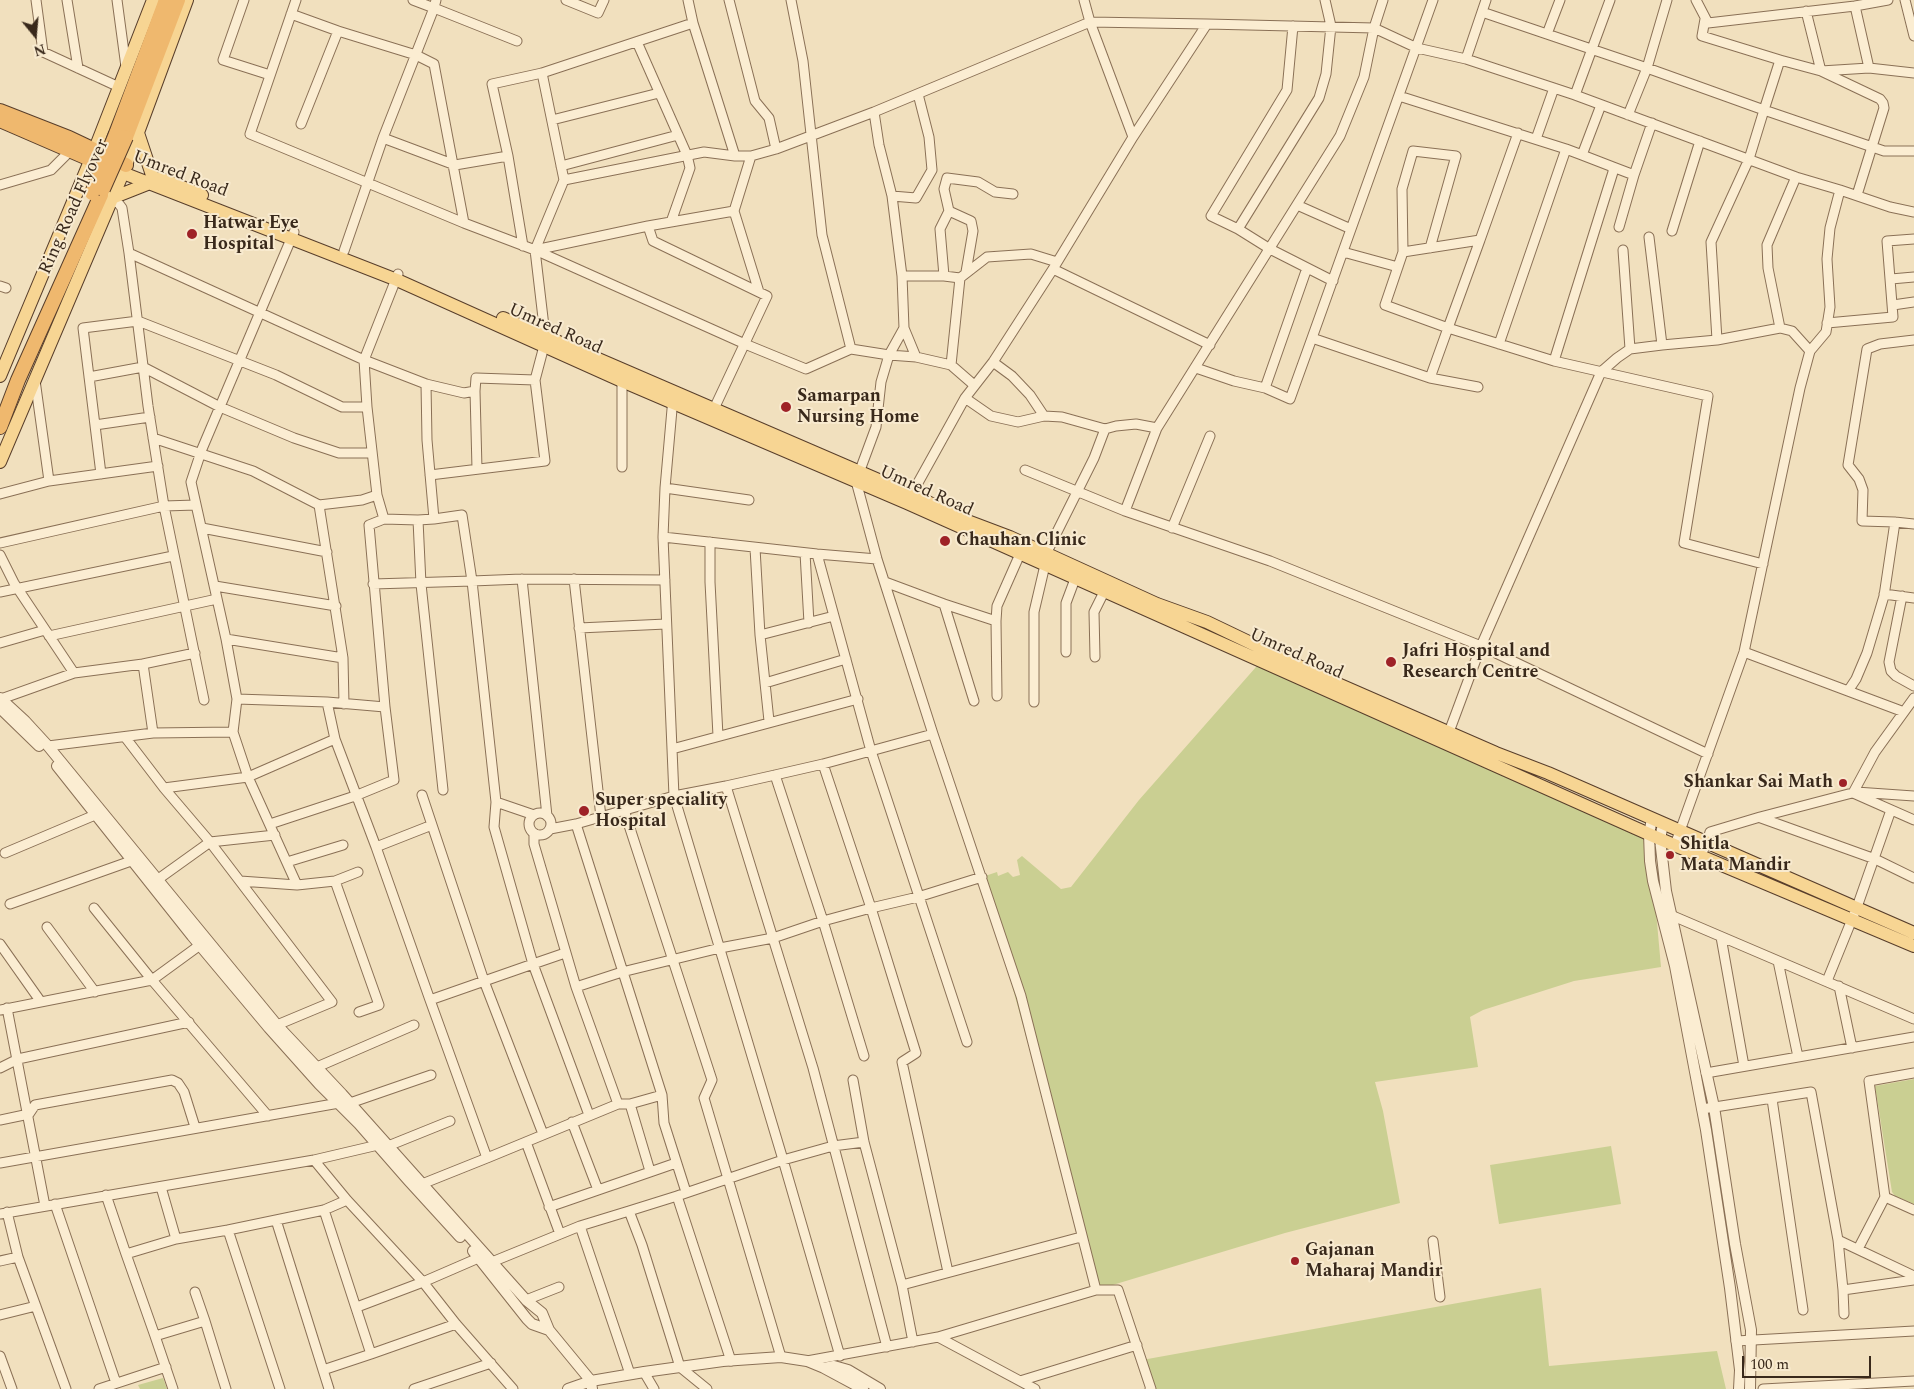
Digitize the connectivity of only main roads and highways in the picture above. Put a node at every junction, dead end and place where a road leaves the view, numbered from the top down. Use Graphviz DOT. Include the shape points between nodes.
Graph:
graph roads {
  1 [pos="153,0"];
  2 [pos="166,0"];
  3 [pos="178,0"];
  4 [pos="187,0"];
  5 [pos="0,111"];
  6 [pos="0,120"];
  7 [pos="127,135"];
  8 [pos="92,155"];
  9 [pos="124,169"];
  10 [pos="151,179"];
  11 [pos="104,197"];
  12 [pos="293,235"];
  13 [pos="397,277"];
  14 [pos="545,340"];
  15 [pos="1,369"];
  16 [pos="673,397"];
  17 [pos="0,402"];
  18 [pos="0,427"];
  19 [pos="0,462"];
  20 [pos="909,498"];
  21 [pos="1046,559"];
  22 [pos="1317,680"];
  23 [pos="1568,782"];
  24 [pos="1563,796"];
  25 [pos="1753,862"];
  26 [pos="1747,876"];
  27 [pos="1914,933"];
  28 [pos="1914,946"];
  1 -- 8 [label="main road"];
  2 -- 7 [label="highway, Ring Road Flyover"];
  3 -- 7 [label="highway, Ring Road Flyover"];
  4 -- 7 [label="main road"];
  5 -- 8 [label="highway" via="69,138"];
  6 -- 8 [label="highway" via="70,151"];
  7 -- 9 [label="main road"];
  7 -- 10 [label="main road"];
  7 -- 11 [label="highway, Ring Road Flyover, bridge"];
  8 -- 9 [label="highway"];
  8 -- 15 [label="main road"];
  9 -- 10 [label="main road, Umred Road"];
  9 -- 11 [label="main road"];
  10 -- 11 [label="main road"];
  10 -- 12 [label="main road, Umred Road"];
  11 -- 17 [label="highway, Ring Road Flyover"];
  11 -- 18 [label="highway, Ring Road Flyover" via="18,380"];
  11 -- 19 [label="main road"];
  12 -- 13 [label="main road, Umred Road"];
  12 -- 13 [label="main road" via="344,251"];
  13 -- 14 [label="main road, Umred Road"];
  14 -- 16 [label="main road" via="584,354"];
  14 -- 16 [label="main road, Umred Road" via="622,381"];
  16 -- 20 [label="main road, Umred Road"];
  20 -- 21 [label="main road" via="965,520"];
  20 -- 21 [label="main road, Umred Road" via="1020,554"];
  21 -- 22 [label="main road" via="1207,622"];
  21 -- 22 [label="main road, Umred Road" via="1074,579"];
  22 -- 23 [label="main road"];
  22 -- 24 [label="main road, Umred Road"];
  23 -- 24 [label="main road"];
  23 -- 25 [label="main road"];
  24 -- 26 [label="main road, Umred Road"];
  25 -- 26 [label="main road"];
  25 -- 27 [label="main road"];
  26 -- 28 [label="main road, Umred Road"];
}
